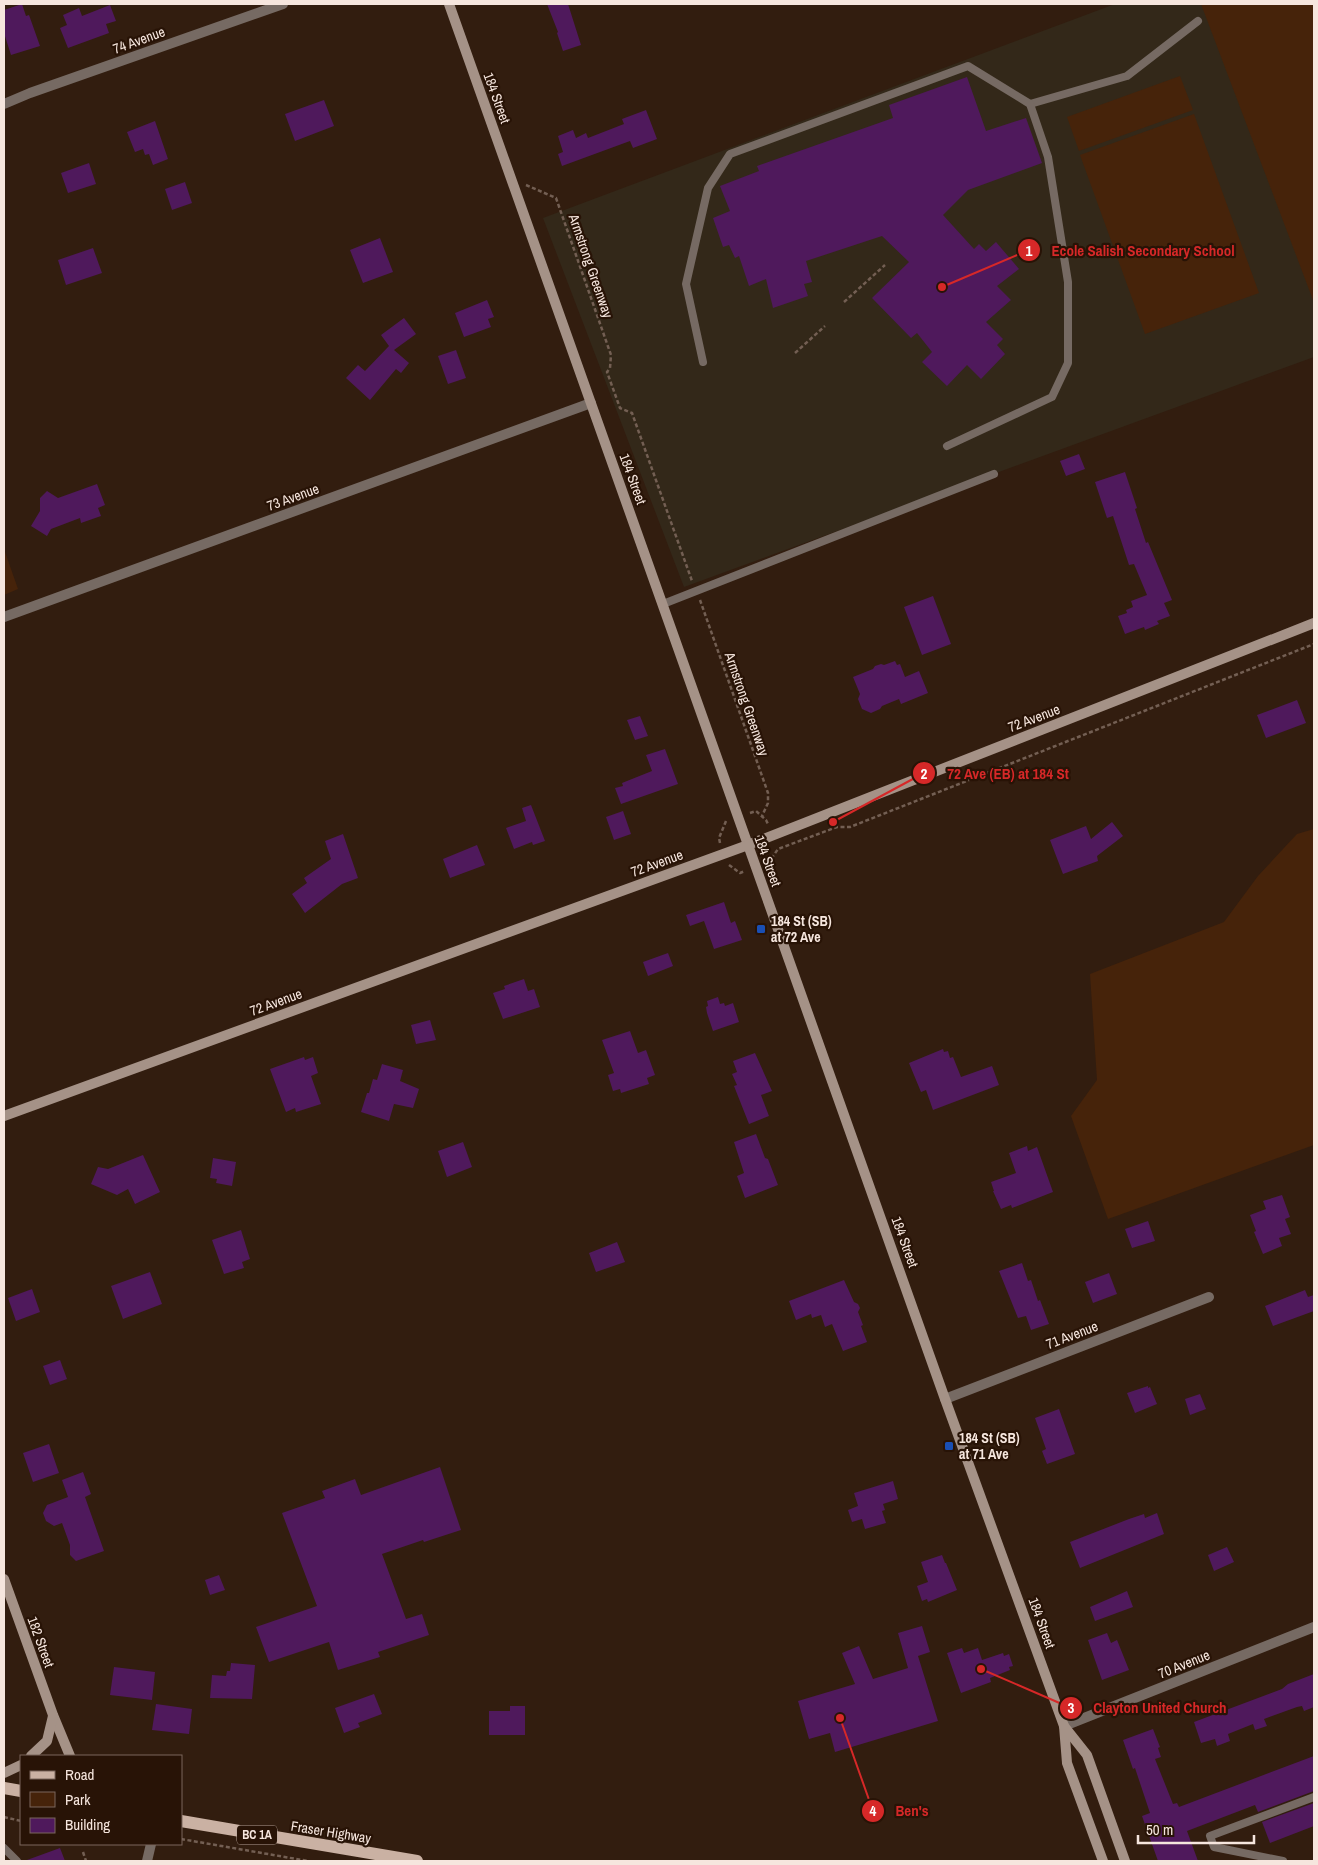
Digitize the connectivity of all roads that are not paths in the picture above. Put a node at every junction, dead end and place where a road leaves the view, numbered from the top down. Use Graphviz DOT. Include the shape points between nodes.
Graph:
graph roads {
  1 [pos="283,4"];
  2 [pos="449,4"];
  3 [pos="1198,21"];
  4 [pos="4,104"];
  5 [pos="1030,104"];
  6 [pos="703,362"];
  7 [pos="591,403"];
  8 [pos="947,446"];
  9 [pos="994,474"];
  10 [pos="663,604"];
  11 [pos="4,617"];
  12 [pos="1314,623"];
  13 [pos="748,845"];
  14 [pos="4,1116"];
  15 [pos="1208,1297"];
  16 [pos="945,1399"];
  17 [pos="4,1579"];
  18 [pos="1314,1628"];
  19 [pos="53,1715"];
  20 [pos="1064,1726"];
  21 [pos="32,1755"];
  22 [pos="70,1755"];
  23 [pos="20,1765"];
  24 [pos="4,1773"];
  25 [pos="4,1788"];
  26 [pos="20,1791"];
  27 [pos="1314,1797"];
  28 [pos="182,1821"];
  29 [pos="151,1845"];
  30 [pos="4,1848"];
  31 [pos="17,1861"];
  32 [pos="147,1861"];
  33 [pos="417,1861"];
  34 [pos="1104,1861"];
  35 [pos="1125,1861"];
  36 [pos="1283,1861"];
  1 -- 4 [label="street, 74 Avenue"];
  2 -- 7 [label="main road, 184 Street"];
  3 -- 5 [label="lane" via="1126,76"];
  5 -- 6 [label="lane" via="968,66 730,154 708,188 686,284"];
  5 -- 8 [label="lane" via="1048,157 1068,282 1068,363 1052,397"];
  7 -- 10 [label="main road, 184 Street"];
  7 -- 11 [label="street, 73 Avenue"];
  9 -- 10 [label="lane"];
  10 -- 13 [label="main road, 184 Street"];
  12 -- 13 [label="main road, 72 Avenue"];
  13 -- 14 [label="main road, 72 Avenue"];
  13 -- 16 [label="main road, 184 Street"];
  15 -- 16 [label="street, 71 Avenue"];
  16 -- 20 [label="main road, 184 Street"];
  17 -- 19 [label="main road, 182 Street"];
  18 -- 20 [label="street, 70 Avenue"];
  19 -- 21 [label="main road" via="47,1741"];
  19 -- 22 [label="main road, 182 Street"];
  20 -- 34 [label="main road, 184 Street" via="1067,1763"];
  20 -- 35 [label="main road, 184 Street" via="1087,1755"];
  23 -- 24 [label="main road"];
  25 -- 26 [label="main road"];
  27 -- 36 [label="lane" via="1210,1836 1214,1847"];
  28 -- 33 [label="main road, Fraser Highway / BC 1A"];
  29 -- 32 [label="street"];
  30 -- 31 [label="lane"];
}
